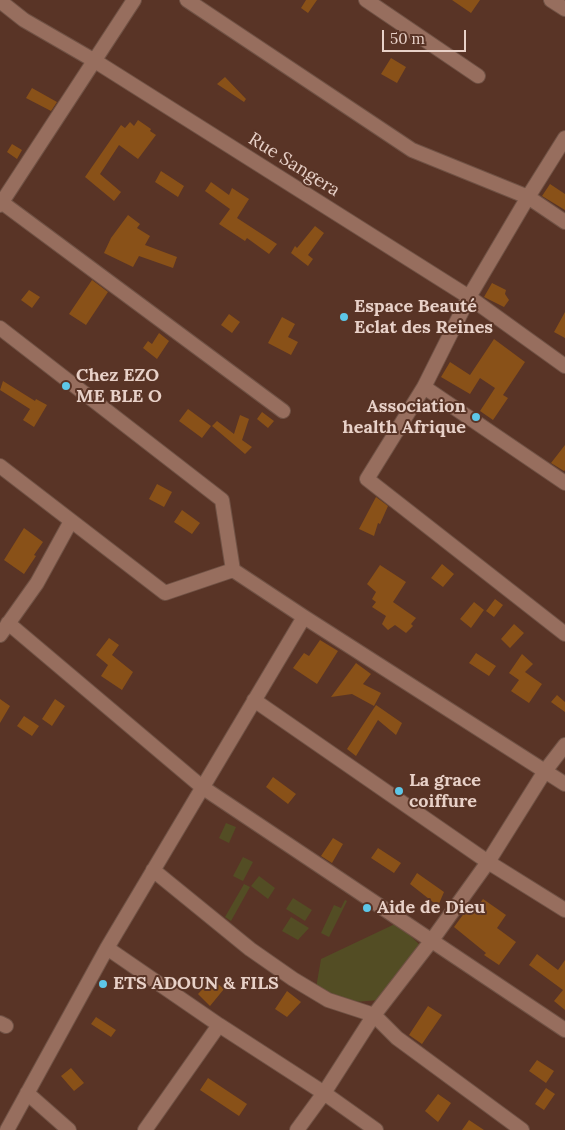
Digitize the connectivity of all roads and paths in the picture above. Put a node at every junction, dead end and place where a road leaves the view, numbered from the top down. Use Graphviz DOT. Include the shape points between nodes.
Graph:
graph roads {
  1 [pos="134,0"];
  2 [pos="187,0"];
  3 [pos="366,0"];
  4 [pos="550,0"];
  5 [pos="0,1"];
  6 [pos="565,9"];
  7 [pos="95,61"];
  8 [pos="478,76"];
  9 [pos="565,138"];
  10 [pos="528,196"];
  11 [pos="0,203"];
  12 [pos="565,222"];
  13 [pos="469,297"];
  14 [pos="0,328"];
  15 [pos="565,366"];
  16 [pos="424,387"];
  17 [pos="283,411"];
  18 [pos="0,466"];
  19 [pos="565,482"];
  20 [pos="71,521"];
  21 [pos="233,570"];
  22 [pos="304,617"];
  23 [pos="8,623"];
  24 [pos="565,634"];
  25 [pos="0,635"];
  26 [pos="254,700"];
  27 [pos="565,745"];
  28 [pos="545,772"];
  29 [pos="565,784"];
  30 [pos="202,787"];
  31 [pos="488,862"];
  32 [pos="153,870"];
  33 [pos="565,910"];
  34 [pos="432,940"];
  35 [pos="107,948"];
  36 [pos="374,1015"];
  37 [pos="219,1025"];
  38 [pos="565,1030"];
  39 [pos="324,1093"];
  40 [pos="27,1094"];
  41 [pos="7,1130"];
  42 [pos="69,1130"];
  43 [pos="145,1130"];
  44 [pos="297,1130"];
  45 [pos="376,1130"];
  46 [pos="522,1130"];
  1 -- 7 [label="street"];
  2 -- 10 [label="street" via="412,150"];
  3 -- 8 [label="street"];
  4 -- 6 [label="street"];
  5 -- 7 [label="street, Rue Sangera" via="24,20"];
  7 -- 11 [label="street"];
  7 -- 13 [label="street, Rue Sangera"];
  9 -- 10 [label="street"];
  10 -- 12 [label="street"];
  10 -- 13 [label="street"];
  11 -- 17 [label="street"];
  13 -- 15 [label="street, Rue Sangera"];
  13 -- 16 [label="street"];
  14 -- 21 [label="street" via="222,500"];
  16 -- 19 [label="street"];
  16 -- 24 [label="street" via="366,479"];
  18 -- 20 [label="street"];
  20 -- 21 [label="street" via="165,593"];
  20 -- 23 [label="street" via="37,584"];
  21 -- 22 [label="street"];
  22 -- 26 [label="street"];
  22 -- 28 [label="street"];
  23 -- 25 [label="street"];
  23 -- 30 [label="street"];
  26 -- 30 [label="street"];
  26 -- 31 [label="street"];
  27 -- 28 [label="street"];
  28 -- 29 [label="street"];
  28 -- 31 [label="street"];
  30 -- 32 [label="street"];
  30 -- 34 [label="street"];
  31 -- 33 [label="street"];
  31 -- 34 [label="street"];
  32 -- 35 [label="street"];
  32 -- 36 [label="street" via="250,949 293,979 328,1000"];
  34 -- 36 [label="street"];
  34 -- 38 [label="street"];
  35 -- 37 [label="street"];
  35 -- 40 [label="street"];
  36 -- 39 [label="street"];
  36 -- 46 [label="street" via="397,1038"];
  37 -- 39 [label="street"];
  37 -- 43 [label="street"];
  39 -- 44 [label="street"];
  39 -- 45 [label="street"];
  40 -- 41 [label="street"];
  40 -- 42 [label="street"];
}
